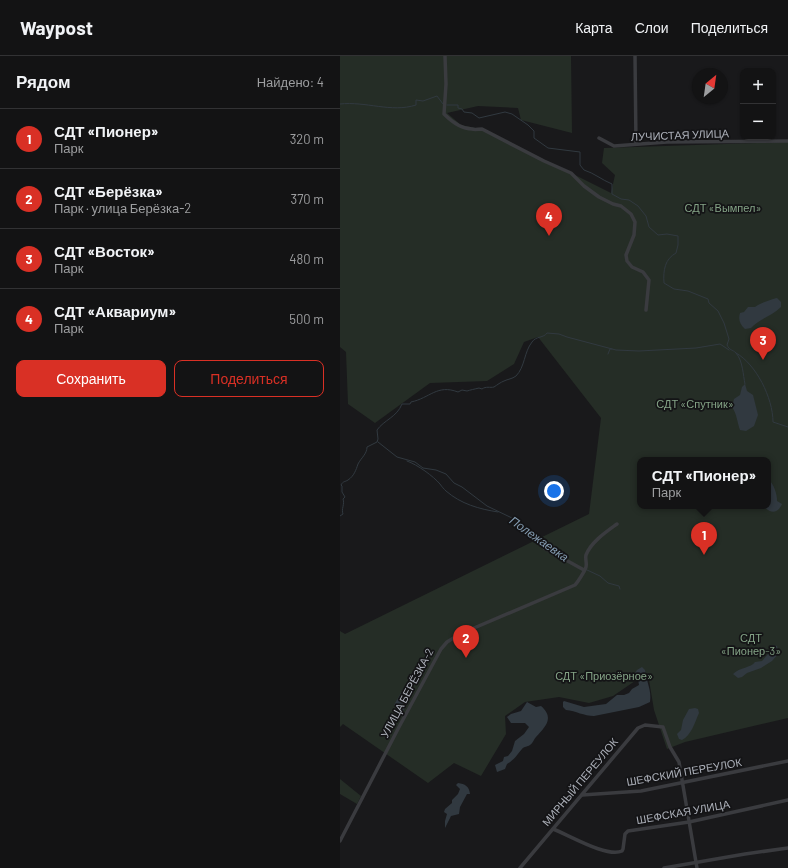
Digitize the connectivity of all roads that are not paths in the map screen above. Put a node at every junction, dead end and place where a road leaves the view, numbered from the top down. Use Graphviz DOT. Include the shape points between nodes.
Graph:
graph roads {
  1 [pos="446,56"];
  2 [pos="636,56"];
  3 [pos="599,138"];
  4 [pos="788,141"];
  5 [pos="636,144"];
  6 [pos="646,310"];
  7 [pos="617,524"];
  8 [pos="544,548"];
  9 [pos="584,570"];
  10 [pos="788,761"];
  11 [pos="682,782"];
  12 [pos="582,795"];
  13 [pos="788,800"];
  14 [pos="689,822"];
  15 [pos="553,828"];
  16 [pos="340,841"];
  17 [pos="788,848"];
  18 [pos="696,862"];
  19 [pos="520,868"];
  20 [pos="664,868"];
  21 [pos="697,868"];
  1 -- 6 [label="street" via="444,114 450,120 471,129 482,129 544,162 571,173 599,197 621,206 631,214 635,222 634,235 626,255 627,261 643,272 648,280"];
  2 -- 5 [label="street"];
  3 -- 5 [label="street, ЛУЧИСТАЯ УЛИЦА" via="614,146"];
  4 -- 5 [label="street, ЛУЧИСТАЯ УЛИЦА"];
  7 -- 9 [label="street, УЛИЦА БЕРЁЗКА-2" via="593,544 587,554"];
  8 -- 9 [label="street"];
  9 -- 16 [label="street, УЛИЦА БЕРЁЗКА-2" via="579,582 572,587 460,634 440,649"];
  10 -- 11 [label="street, ШЕФСКИЙ ПЕРЕУЛОК"];
  11 -- 12 [label="street, ШЕФСКИЙ ПЕРЕУЛОК" via="641,791"];
  11 -- 12 [label="street, МИРНЫЙ ПЕРЕУЛОК" via="678,762 663,727 645,725 638,728"];
  11 -- 14 [label="street"];
  12 -- 15 [label="street, МИРНЫЙ ПЕРЕУЛОК"];
  13 -- 14 [label="street, ШЕФСКАЯ УЛИЦА"];
  14 -- 15 [label="street, ШЕФСКАЯ УЛИЦА" via="628,831 625,834 623,849 618,853 607,852"];
  14 -- 18 [label="street"];
  15 -- 19 [label="street, МИРНЫЙ ПЕРЕУЛОК"];
  17 -- 18 [label="street"];
  18 -- 20 [label="street"];
  18 -- 21 [label="street"];
}
